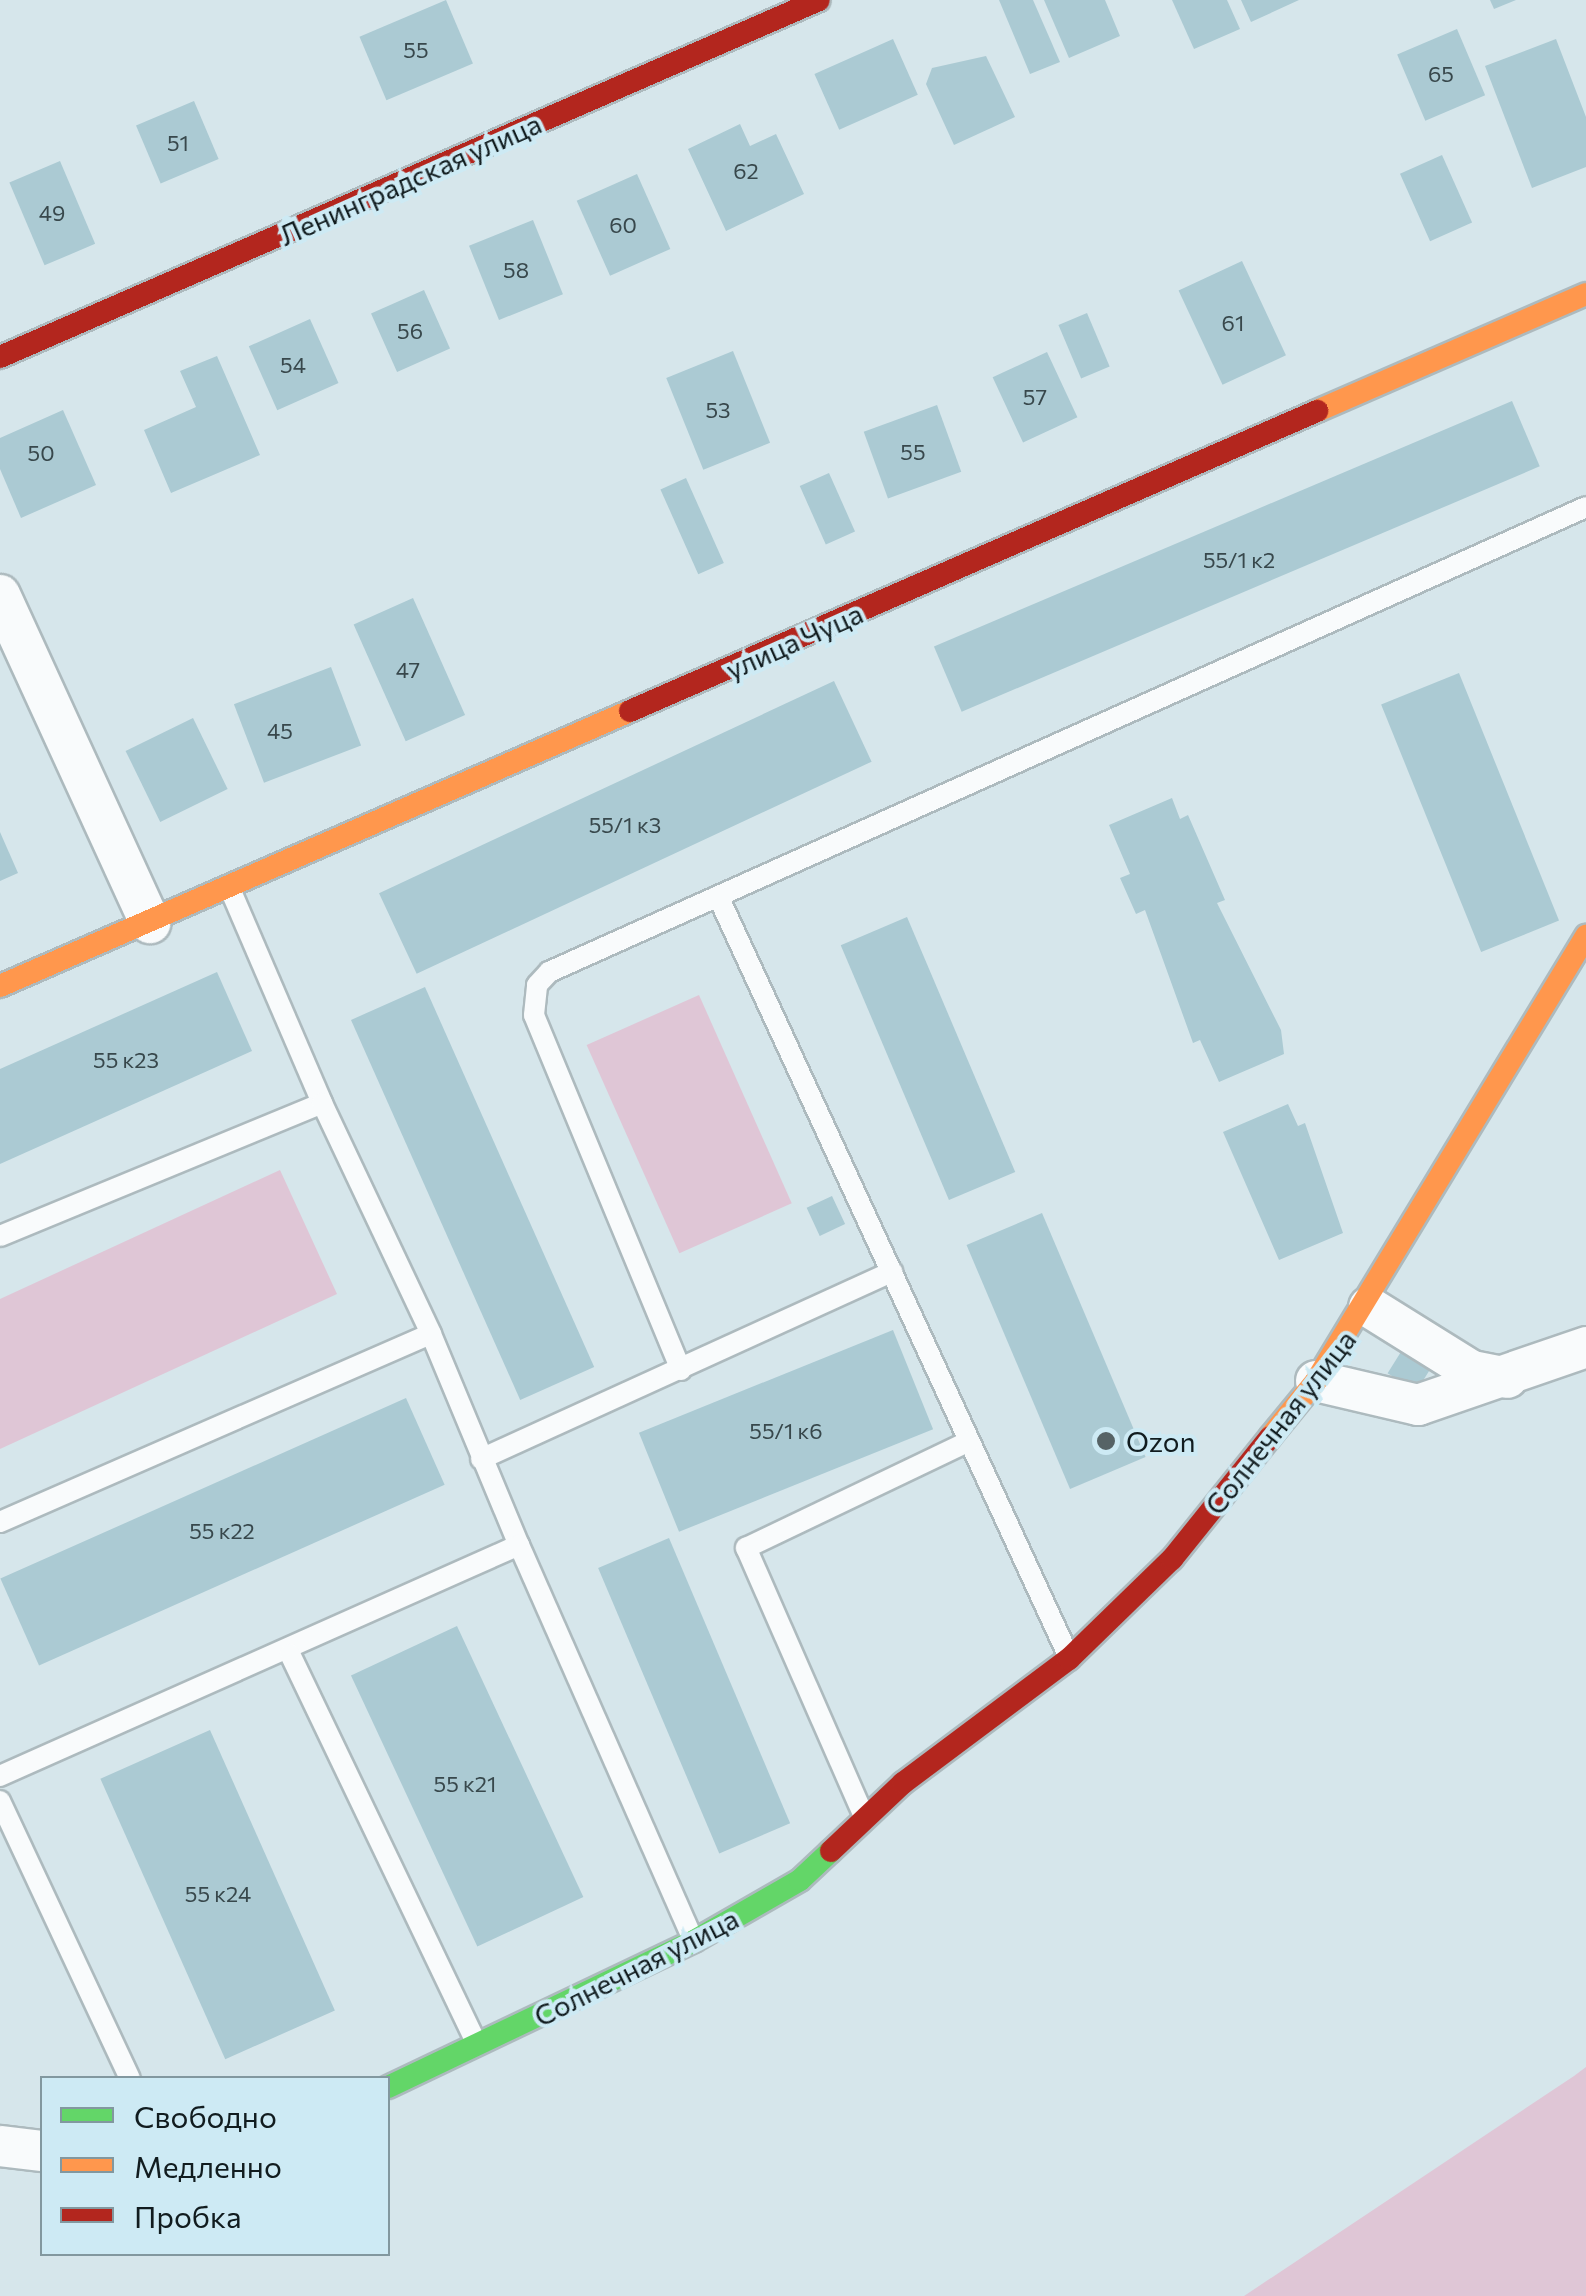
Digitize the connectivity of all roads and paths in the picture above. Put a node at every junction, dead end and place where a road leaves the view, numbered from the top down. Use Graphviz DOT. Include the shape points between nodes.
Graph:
graph roads {
  1 [pos="820,0"];
  2 [pos="1586,294"];
  3 [pos="0,357"];
  4 [pos="1586,508"];
  5 [pos="0,595"];
  6 [pos="230,888"];
  7 [pos="718,896"];
  8 [pos="150,923"];
  9 [pos="1586,936"];
  10 [pos="0,986"];
  11 [pos="322,1103"];
  12 [pos="0,1236"];
  13 [pos="892,1272"];
  14 [pos="1368,1306"];
  15 [pos="431,1334"];
  16 [pos="1586,1347"];
  17 [pos="681,1370"];
  18 [pos="1507,1378"];
  19 [pos="1316,1381"];
  20 [pos="969,1441"];
  21 [pos="481,1459"];
  22 [pos="0,1522"];
  23 [pos="519,1545"];
  24 [pos="290,1654"];
  25 [pos="1069,1659"];
  26 [pos="0,1776"];
  27 [pos="0,1801"];
  28 [pos="864,1816"];
  29 [pos="694,1941"];
  30 [pos="478,2046"];
  31 [pos="129,2076"];
  32 [pos="390,2085"];
  33 [pos="0,2146"];
  34 [pos="40,2152"];
  1 -- 3 [label="street, Ленинградская улица"];
  2 -- 6 [label="street, улица Чуца"];
  4 -- 7 [label="lane"];
  5 -- 8 [label="street"];
  6 -- 8 [label="street, улица Чуца"];
  6 -- 11 [label="lane"];
  7 -- 13 [label="lane"];
  7 -- 17 [label="lane" via="549,972 533,999"];
  8 -- 10 [label="street, улица Чуца"];
  9 -- 14 [label="street, Солнечная улица" via="1470,1118"];
  11 -- 12 [label="lane"];
  11 -- 15 [label="lane"];
  13 -- 17 [label="lane"];
  13 -- 20 [label="lane"];
  14 -- 18 [label="street" via="1472,1371"];
  14 -- 19 [label="street, Солнечная улица"];
  15 -- 21 [label="lane"];
  15 -- 22 [label="lane"];
  16 -- 18 [label="street"];
  17 -- 21 [label="lane"];
  18 -- 19 [label="street" via="1418,1404"];
  19 -- 25 [label="street, Солнечная улица" via="1172,1559"];
  20 -- 25 [label="lane"];
  20 -- 28 [label="lane" via="746,1548"];
  21 -- 23 [label="lane"];
  23 -- 24 [label="lane"];
  23 -- 29 [label="lane"];
  24 -- 26 [label="lane"];
  24 -- 30 [label="lane"];
  25 -- 28 [label="street, Солнечная улица"];
  27 -- 31 [label="lane"];
  28 -- 29 [label="street, Солнечная улица" via="800,1880"];
  29 -- 30 [label="street, Солнечная улица"];
  30 -- 32 [label="street, Солнечная улица"];
  33 -- 34 [label="street"];
}
